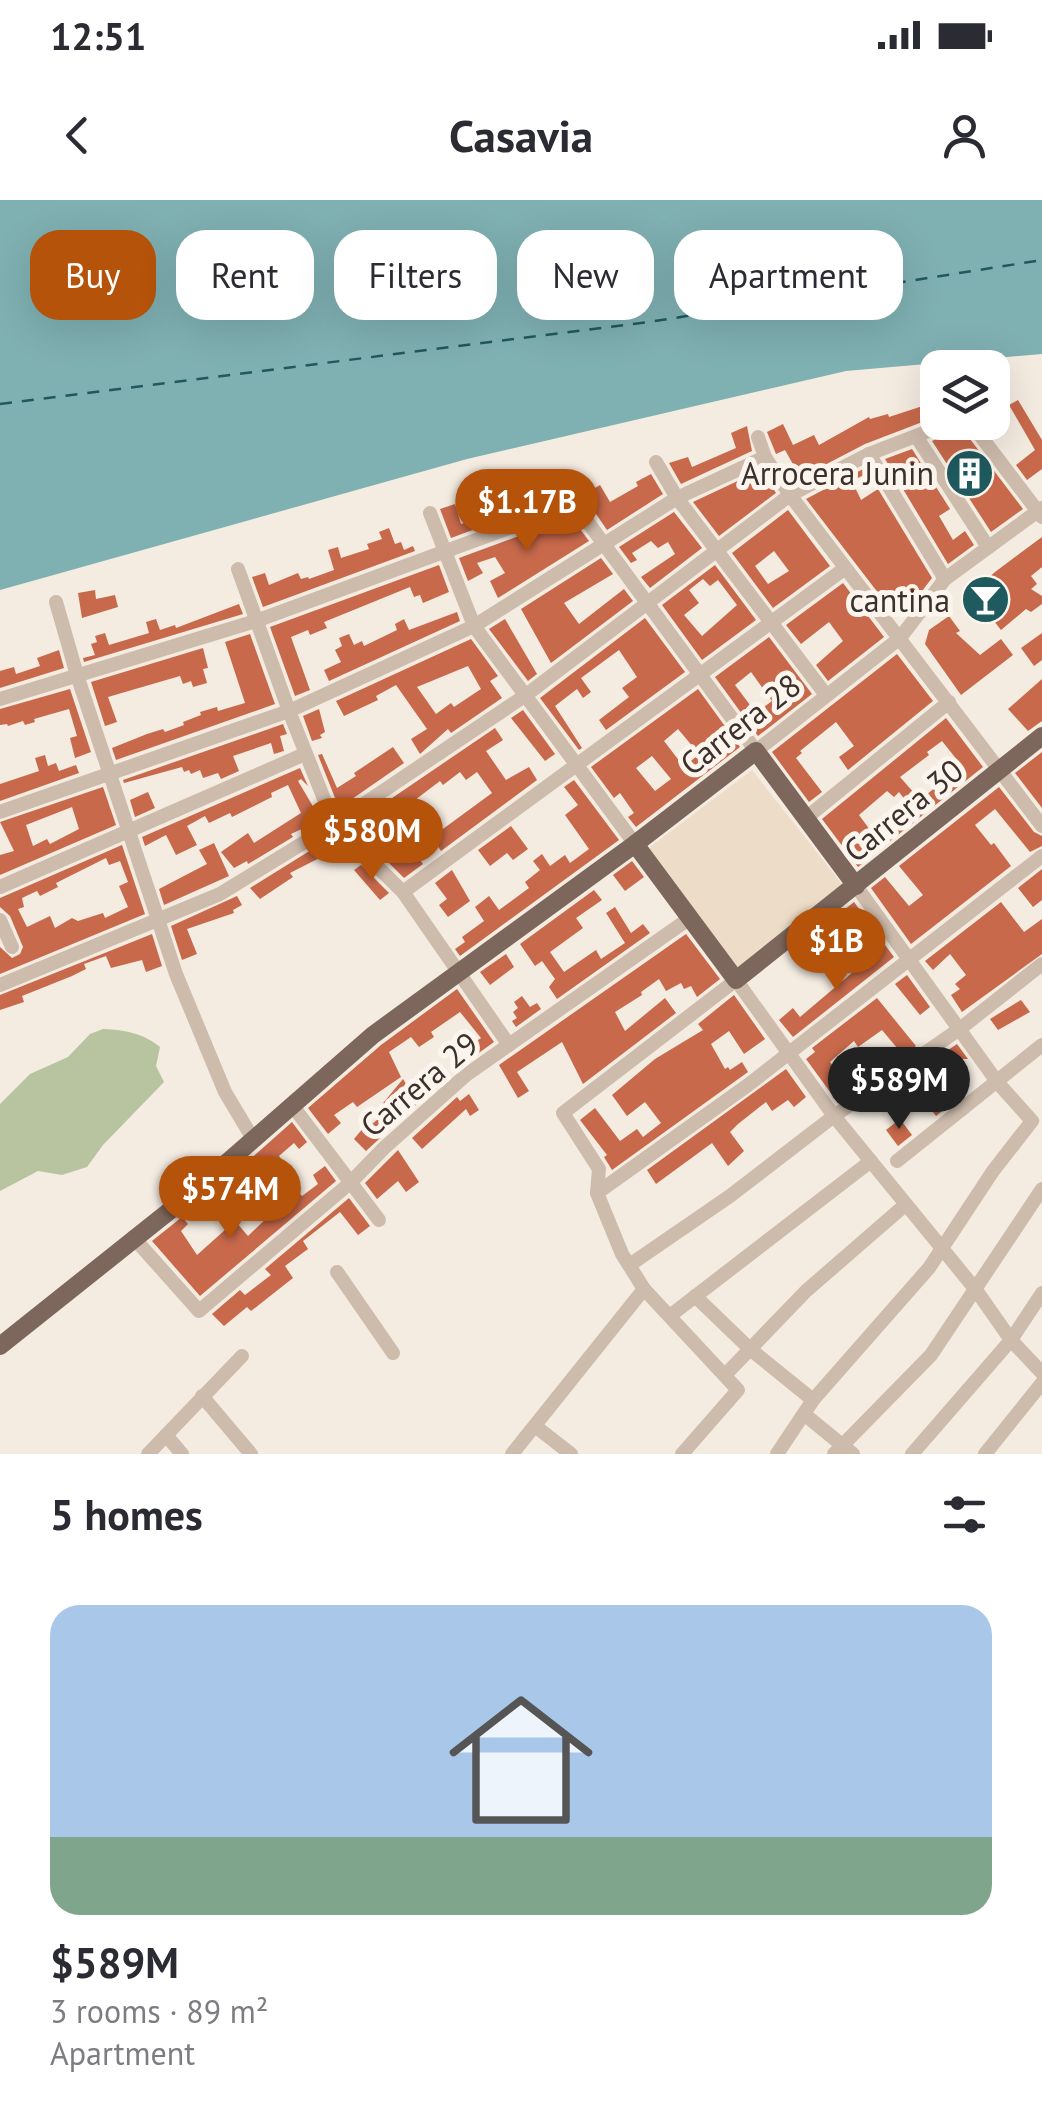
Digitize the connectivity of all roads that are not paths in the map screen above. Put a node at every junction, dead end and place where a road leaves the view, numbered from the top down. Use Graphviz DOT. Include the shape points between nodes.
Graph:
graph roads {
  1 [pos="920,434"];
  2 [pos="916,436"];
  3 [pos="758,437"];
  4 [pos="984,440"];
  5 [pos="868,454"];
  6 [pos="765,457"];
  7 [pos="656,462"];
  8 [pos="562,487"];
  9 [pos="790,496"];
  10 [pos="677,498"];
  11 [pos="574,504"];
  12 [pos="1041,512"];
  13 [pos="430,513"];
  14 [pos="604,544"];
  15 [pos="988,547"];
  16 [pos="717,550"];
  17 [pos="445,551"];
  18 [pos="844,568"];
  19 [pos="238,570"];
  20 [pos="945,580"];
  21 [pos="56,602"];
  22 [pos="646,602"];
  23 [pos="256,621"];
  24 [pos="771,622"];
  25 [pos="474,626"];
  26 [pos="900,638"];
  27 [pos="700,674"];
  28 [pos="77,675"];
  29 [pos="826,695"];
  30 [pos="526,696"];
  31 [pos="0,698"];
  32 [pos="949,702"];
  33 [pos="289,711"];
  34 [pos="1042,736"];
  35 [pos="756,751"];
  36 [pos="305,754"];
  37 [pos="577,764"];
  38 [pos="999,770"];
  39 [pos="109,774"];
  40 [pos="0,812"];
  41 [pos="806,818"];
  42 [pos="334,824"];
  43 [pos="1042,826"];
  44 [pos="128,830"];
  45 [pos="636,844"];
  46 [pos="1042,856"];
  47 [pos="856,886"];
  48 [pos="0,887"];
  49 [pos="403,892"];
  50 [pos="160,918"];
  51 [pos="690,918"];
  52 [pos="0,920"];
  53 [pos="12,947"];
  54 [pos="909,958"];
  55 [pos="1042,964"];
  56 [pos="460,972"];
  57 [pos="736,980"];
  58 [pos="0,985"];
  59 [pos="960,1028"];
  60 [pos="509,1045"];
  61 [pos="1042,1046"];
  62 [pos="790,1053"];
  63 [pos="998,1082"];
  64 [pos="292,1106"];
  65 [pos="834,1116"];
  66 [pos="254,1139"];
  67 [pos="898,1161"];
  68 [pos="871,1162"];
  69 [pos="350,1183"];
  70 [pos="1042,1189"];
  71 [pos="598,1193"];
  72 [pos="905,1205"];
  73 [pos="379,1220"];
  74 [pos="133,1237"];
  75 [pos="940,1250"];
  76 [pos="631,1264"];
  77 [pos="337,1272"];
  78 [pos="644,1288"];
  79 [pos="976,1290"];
  80 [pos="1042,1293"];
  81 [pos="695,1296"];
  82 [pos="670,1315"];
  83 [pos="1011,1340"];
  84 [pos="0,1346"];
  85 [pos="750,1348"];
  86 [pos="394,1354"];
  87 [pos="242,1356"];
  88 [pos="1042,1372"];
  89 [pos="726,1374"];
  90 [pos="1042,1383"];
  91 [pos="202,1396"];
  92 [pos="808,1407"];
  93 [pos="535,1426"];
  94 [pos="166,1435"];
  95 [pos="843,1451"];
  96 [pos="148,1454"];
  97 [pos="182,1454"];
  98 [pos="251,1454"];
  99 [pos="512,1454"];
  100 [pos="570,1454"];
  101 [pos="682,1454"];
  102 [pos="777,1454"];
  103 [pos="912,1454"];
  104 [pos="985,1454"];
  1 -- 2 [label="street"];
  2 -- 5 [label="street"];
  2 -- 15 [label="street"];
  3 -- 6 [label="street"];
  4 -- 12 [label="street"];
  5 -- 9 [label="street"];
  5 -- 20 [label="street"];
  6 -- 9 [label="street"];
  6 -- 10 [label="street"];
  7 -- 10 [label="street"];
  8 -- 11 [label="street"];
  9 -- 16 [label="street"];
  9 -- 18 [label="street"];
  10 -- 14 [label="street"];
  10 -- 16 [label="street"];
  11 -- 14 [label="street"];
  11 -- 17 [label="street"];
  12 -- 15 [label="street, Carrera 28"];
  13 -- 17 [label="street"];
  14 -- 22 [label="street"];
  14 -- 25 [label="street"];
  15 -- 20 [label="street, Carrera 28"];
  16 -- 22 [label="street"];
  16 -- 24 [label="street"];
  17 -- 23 [label="street"];
  17 -- 25 [label="street"];
  18 -- 24 [label="street"];
  18 -- 26 [label="street"];
  19 -- 23 [label="street"];
  20 -- 26 [label="street, Carrera 28"];
  21 -- 28 [label="street"];
  22 -- 27 [label="street"];
  22 -- 30 [label="street"];
  23 -- 28 [label="street"];
  23 -- 33 [label="street"];
  24 -- 27 [label="street"];
  24 -- 29 [label="street"];
  25 -- 30 [label="street"];
  25 -- 33 [label="street"];
  26 -- 29 [label="street, Carrera 28"];
  26 -- 32 [label="street"];
  27 -- 35 [label="street"];
  27 -- 37 [label="street"];
  28 -- 31 [label="street"];
  28 -- 39 [label="street"];
  29 -- 35 [label="street, Carrera 28"];
  30 -- 37 [label="street"];
  30 -- 42 [label="street"];
  32 -- 38 [label="street"];
  32 -- 41 [label="street"];
  33 -- 36 [label="street"];
  33 -- 39 [label="street"];
  34 -- 38 [label="main road, Carrera 30"];
  35 -- 41 [label="main road"];
  35 -- 45 [label="main road, Carrera 28"];
  36 -- 42 [label="street"];
  36 -- 44 [label="street"];
  37 -- 45 [label="street"];
  37 -- 49 [label="street"];
  38 -- 43 [label="street"];
  38 -- 47 [label="main road, Carrera 30"];
  39 -- 40 [label="street"];
  39 -- 44 [label="street"];
  41 -- 47 [label="main road"];
  42 -- 49 [label="street"];
  42 -- 50 [label="street" via="220,894"];
  44 -- 48 [label="street"];
  44 -- 50 [label="street"];
  45 -- 51 [label="main road"];
  45 -- 56 [label="main road, Carrera 28"];
  46 -- 54 [label="street"];
  47 -- 54 [label="street"];
  47 -- 57 [label="main road, Carrera 30"];
  49 -- 56 [label="street"];
  50 -- 58 [label="street"];
  50 -- 66 [label="street" via="225,1092"];
  51 -- 57 [label="main road"];
  51 -- 60 [label="street, Carrera 29"];
  52 -- 53 [label="street"];
  54 -- 59 [label="street"];
  54 -- 62 [label="street"];
  55 -- 59 [label="street"];
  56 -- 60 [label="street"];
  56 -- 64 [label="main road, Carrera 28"];
  57 -- 62 [label="street"];
  57 -- 71 [label="street, Carrera 30" via="563,1112 599,1169"];
  59 -- 63 [label="street"];
  59 -- 65 [label="street"];
  60 -- 69 [label="street, Carrera 29" via="439,1098"];
  61 -- 63 [label="street"];
  62 -- 65 [label="street"];
  62 -- 71 [label="street"];
  63 -- 67 [label="street"];
  63 -- 75 [label="street" via="1032,1121"];
  64 -- 66 [label="main road, Carrera 28"];
  64 -- 69 [label="street"];
  65 -- 68 [label="street"];
  65 -- 76 [label="street"];
  66 -- 74 [label="main road, Carrera 28"];
  68 -- 72 [label="street"];
  68 -- 81 [label="street"];
  69 -- 73 [label="street"];
  69 -- 74 [label="street, Carrera 29" via="199,1311"];
  70 -- 79 [label="street"];
  71 -- 76 [label="street"];
  72 -- 75 [label="street"];
  72 -- 85 [label="street"];
  74 -- 84 [label="main road, Carrera 28"];
  75 -- 79 [label="street"];
  75 -- 92 [label="street"];
  76 -- 78 [label="street"];
  77 -- 86 [label="street"];
  78 -- 82 [label="street"];
  78 -- 93 [label="street"];
  79 -- 83 [label="street"];
  79 -- 95 [label="street" via="931,1355"];
  80 -- 83 [label="street"];
  81 -- 82 [label="street"];
  81 -- 85 [label="street"];
  82 -- 89 [label="street"];
  83 -- 88 [label="street"];
  83 -- 103 [label="street"];
  85 -- 89 [label="street"];
  85 -- 92 [label="street"];
  87 -- 91 [label="street"];
  89 -- 101 [label="street" via="738,1390"];
  90 -- 104 [label="street"];
  91 -- 94 [label="street"];
  91 -- 98 [label="street"];
  92 -- 95 [label="street"];
  92 -- 102 [label="street"];
  93 -- 99 [label="street"];
  93 -- 100 [label="street"];
  94 -- 96 [label="street"];
  94 -- 97 [label="street"];
}
